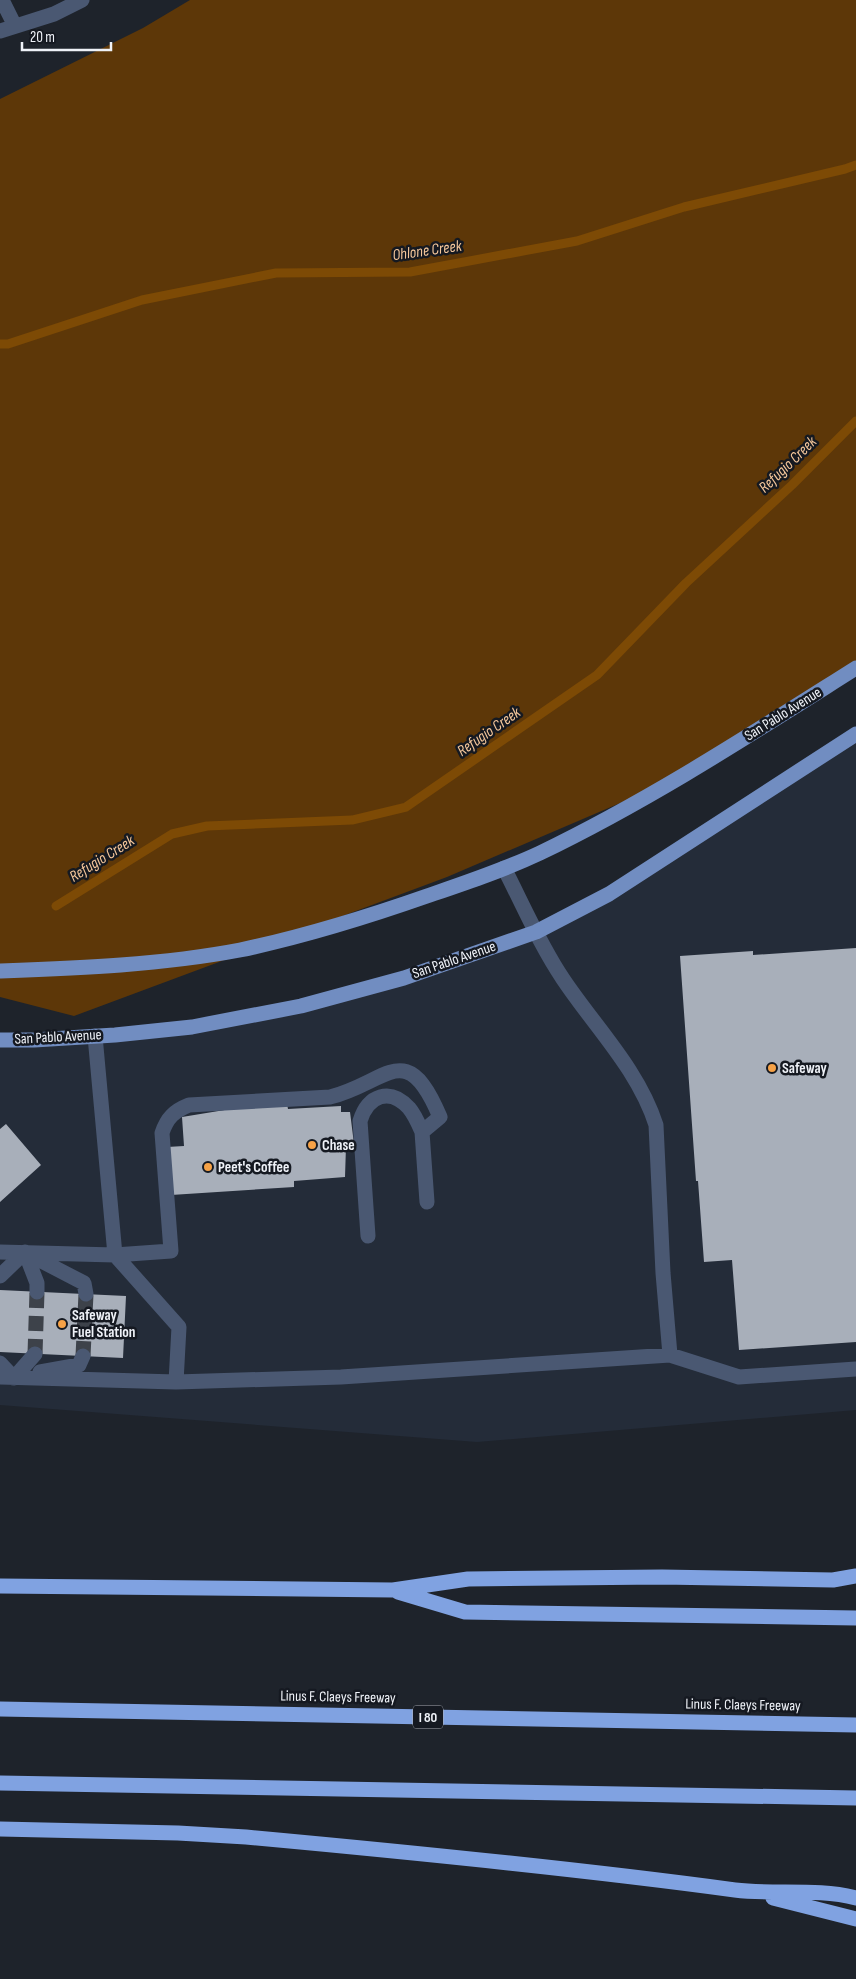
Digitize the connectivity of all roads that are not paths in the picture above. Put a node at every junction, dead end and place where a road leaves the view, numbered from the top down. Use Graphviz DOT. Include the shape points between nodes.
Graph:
graph roads {
  1 [pos="2,0"];
  2 [pos="82,0"];
  3 [pos="14,26"];
  4 [pos="0,31"];
  5 [pos="856,668"];
  6 [pos="856,734"];
  7 [pos="504,868"];
  8 [pos="536,932"];
  9 [pos="0,970"];
  10 [pos="95,1036"];
  11 [pos="0,1040"];
  12 [pos="422,1132"];
  13 [pos="427,1202"];
  14 [pos="368,1236"];
  15 [pos="0,1252"];
  16 [pos="24,1252"];
  17 [pos="115,1255"];
  18 [pos="0,1260"];
  19 [pos="0,1276"];
  20 [pos="37,1292"];
  21 [pos="86,1294"];
  22 [pos="35,1354"];
  23 [pos="670,1355"];
  24 [pos="83,1356"];
  25 [pos="0,1363"];
  26 [pos="856,1369"];
  27 [pos="5,1376"];
  28 [pos="176,1382"];
  29 [pos="856,1576"];
  30 [pos="0,1586"];
  31 [pos="393,1590"];
  32 [pos="856,1618"];
  33 [pos="0,1709"];
  34 [pos="856,1724"];
  35 [pos="3,1783"];
  36 [pos="856,1798"];
  37 [pos="0,1829"];
  38 [pos="752,1892"];
  39 [pos="856,1898"];
  40 [pos="856,1920"];
  1 -- 3 [label="street"];
  2 -- 3 [label="street" via="54,14"];
  3 -- 4 [label="street"];
  5 -- 7 [label="main road, San Pablo Avenue" via="614,815"];
  6 -- 8 [label="main road, San Pablo Avenue" via="609,894"];
  7 -- 8 [label="street"];
  7 -- 9 [label="main road, San Pablo Avenue" via="368,916 240,950 114,966"];
  8 -- 10 [label="main road, San Pablo Avenue" via="404,978 301,1006 192,1027"];
  8 -- 23 [label="street" via="562,978 635,1078 656,1126"];
  10 -- 11 [label="main road, San Pablo Avenue"];
  10 -- 17 [label="street"];
  12 -- 13 [label="street"];
  12 -- 14 [label="street" via="411,1110 391,1096 370,1101 363,1110 360,1121"];
  12 -- 17 [label="street" via="440,1118 422,1082 407,1072 390,1071 330,1097 189,1105 166,1120 162,1133 171,1251"];
  15 -- 16 [label="street"];
  16 -- 17 [label="street"];
  16 -- 18 [label="street"];
  16 -- 19 [label="street"];
  16 -- 20 [label="street" via="37,1282"];
  16 -- 21 [label="street" via="84,1283"];
  17 -- 28 [label="street" via="178,1327"];
  22 -- 27 [label="street"];
  23 -- 26 [label="street" via="739,1377"];
  23 -- 28 [label="street" via="341,1377"];
  24 -- 27 [label="street" via="79,1365"];
  25 -- 27 [label="street"];
  27 -- 28 [label="street"];
  29 -- 31 [label="highway" via="833,1580 662,1577 468,1579"];
  30 -- 31 [label="highway"];
  31 -- 32 [label="highway" via="465,1612"];
  33 -- 34 [label="highway, Linus F. Claeys Freeway / I 80"];
  35 -- 36 [label="highway"];
  37 -- 38 [label="highway" via="246,1837"];
  38 -- 39 [label="highway" via="838,1893"];
  38 -- 40 [label="highway"];
}
